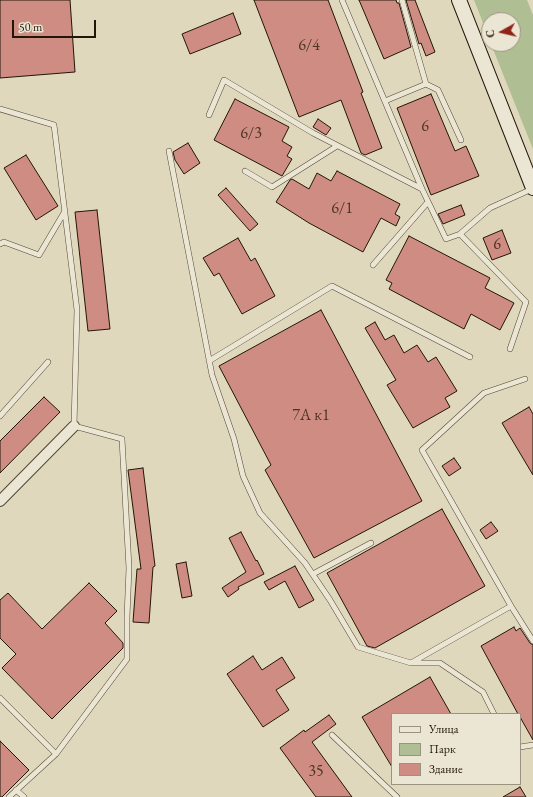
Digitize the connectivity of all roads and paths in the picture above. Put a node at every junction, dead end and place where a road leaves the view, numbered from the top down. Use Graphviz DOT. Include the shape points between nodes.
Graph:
graph roads {
  1 [pos="342,0"];
  2 [pos="402,0"];
  3 [pos="459,0"];
  4 [pos="426,84"];
  5 [pos="385,101"];
  6 [pos="0,109"];
  7 [pos="209,115"];
  8 [pos="462,140"];
  9 [pos="337,146"];
  10 [pos="169,151"];
  11 [pos="245,171"];
  12 [pos="533,188"];
  13 [pos="422,189"];
  14 [pos="428,202"];
  15 [pos="65,211"];
  16 [pos="460,234"];
  17 [pos="0,244"];
  18 [pos="373,265"];
  19 [pos="510,349"];
  20 [pos="470,357"];
  21 [pos="209,360"];
  22 [pos="48,362"];
  23 [pos="525,379"];
  24 [pos="0,416"];
  25 [pos="74,426"];
  26 [pos="0,501"];
  27 [pos="371,543"];
  28 [pos="313,574"];
  29 [pos="511,606"];
  30 [pos="533,640"];
  31 [pos="411,663"];
  32 [pos="0,698"];
  33 [pos="494,713"];
  34 [pos="332,735"];
  35 [pos="533,745"];
  36 [pos="521,747"];
  37 [pos="56,754"];
  38 [pos="16,790"];
  39 [pos="9,797"];
  40 [pos="24,797"];
  41 [pos="397,797"];
  1 -- 5 [label="lane"];
  2 -- 4 [label="lane"];
  3 -- 12 [label="street"];
  4 -- 5 [label="lane"];
  4 -- 8 [label="lane" via="438,90"];
  5 -- 13 [label="lane"];
  6 -- 15 [label="lane" via="54,125"];
  7 -- 9 [label="lane" via="224,80"];
  9 -- 11 [label="lane" via="272,187"];
  9 -- 13 [label="lane"];
  10 -- 21 [label="lane"];
  12 -- 16 [label="lane" via="490,208"];
  13 -- 14 [label="lane"];
  14 -- 16 [label="lane" via="446,239"];
  14 -- 18 [label="lane"];
  15 -- 17 [label="lane" via="39,256 4,242"];
  15 -- 25 [label="lane" via="77,310"];
  16 -- 19 [label="lane" via="526,302"];
  20 -- 21 [label="lane" via="332,286"];
  21 -- 28 [label="lane" via="243,476 260,513"];
  22 -- 24 [label="lane"];
  23 -- 29 [label="lane" via="484,393 422,450"];
  25 -- 26 [label="street"];
  25 -- 37 [label="lane" via="122,439 129,568 127,659"];
  27 -- 28 [label="lane"];
  28 -- 31 [label="lane" via="358,647"];
  29 -- 30 [label="lane"];
  29 -- 31 [label="lane"];
  31 -- 33 [label="lane" via="440,663 483,692"];
  32 -- 37 [label="lane"];
  34 -- 41 [label="lane"];
  35 -- 36 [label="lane"];
  37 -- 38 [label="lane"];
  38 -- 39 [label="lane"];
  38 -- 40 [label="lane"];
}
